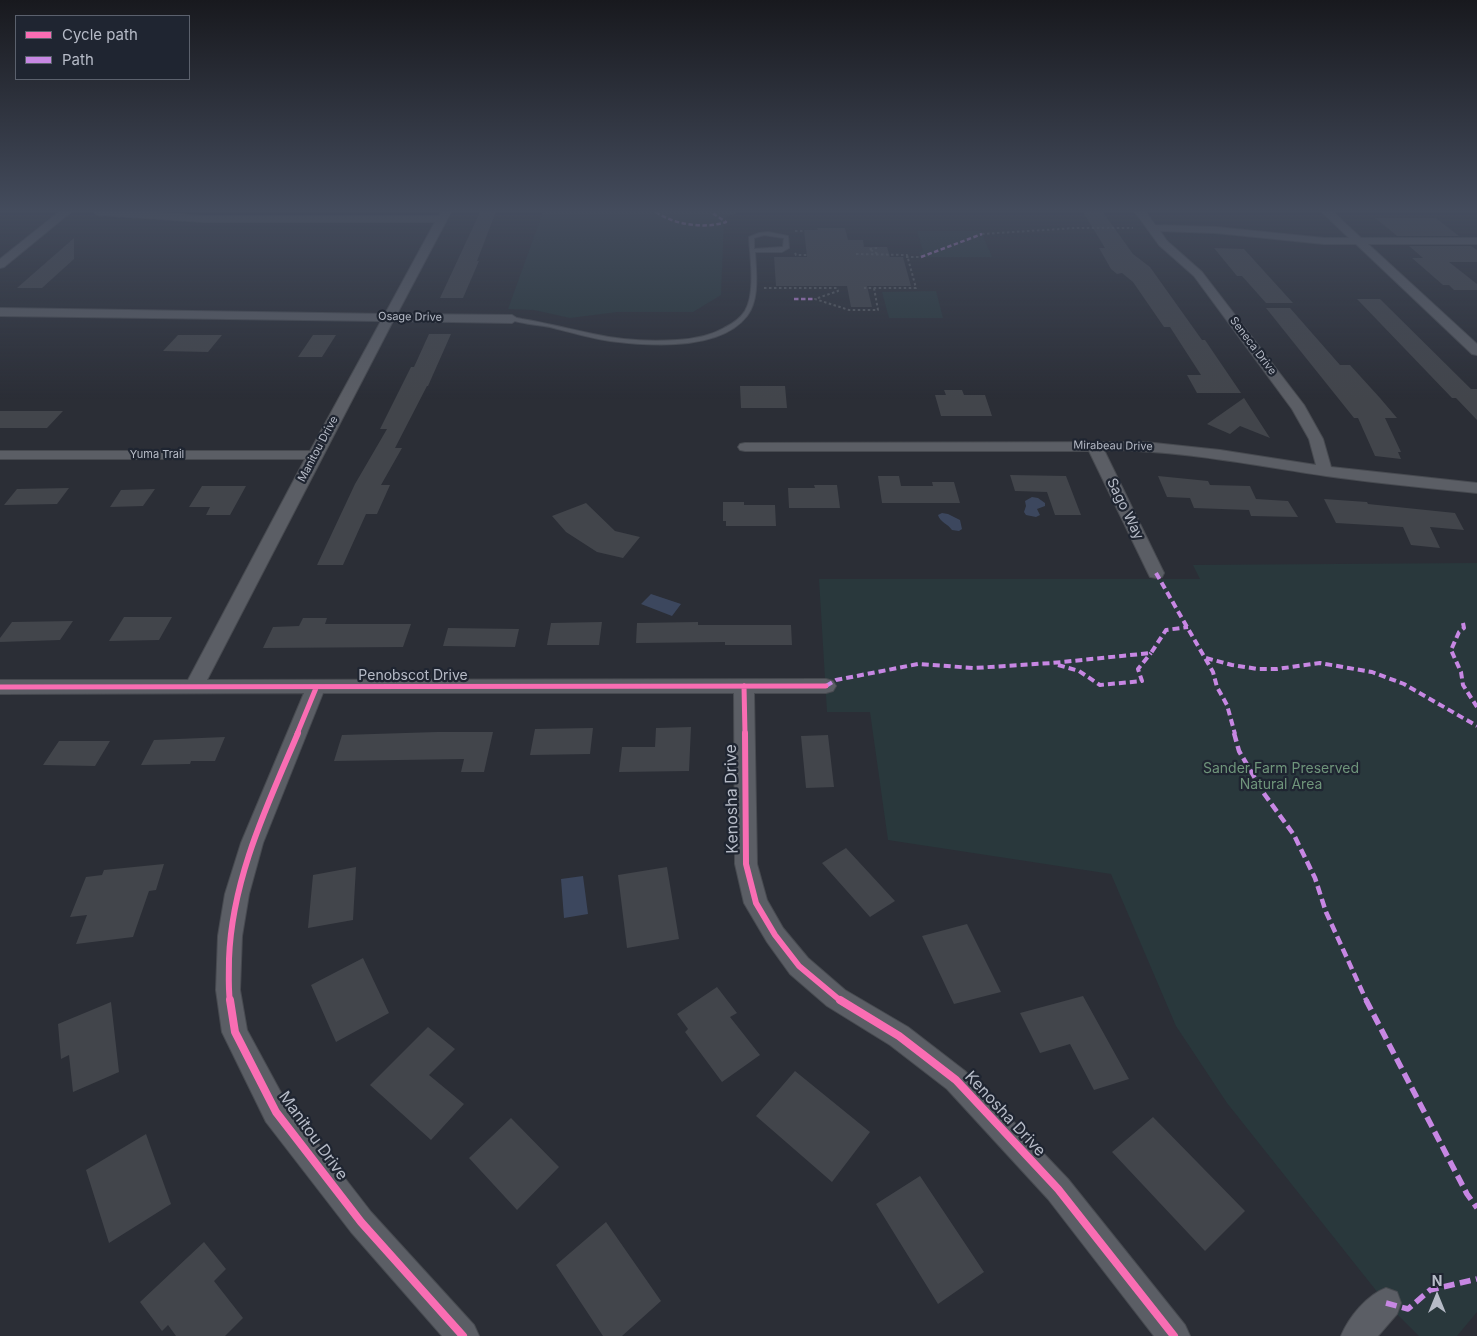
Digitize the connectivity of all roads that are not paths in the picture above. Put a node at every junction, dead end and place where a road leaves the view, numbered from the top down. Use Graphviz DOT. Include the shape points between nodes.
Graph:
graph roads {
  1 [pos="414,274"];
  2 [pos="752,274"];
  3 [pos="1198,274"];
  4 [pos="1394,274"];
  5 [pos="0,312"];
  6 [pos="391,317"];
  7 [pos="512,318"];
  8 [pos="1477,351"];
  9 [pos="1094,446"];
  10 [pos="746,447"];
  11 [pos="315,455"];
  12 [pos="0,456"];
  13 [pos="1325,471"];
  14 [pos="1477,488"];
  15 [pos="1156,573"];
  16 [pos="744,686"];
  17 [pos="826,686"];
  18 [pos="0,688"];
  19 [pos="193,688"];
  20 [pos="316,688"];
  21 [pos="1386,1303"];
  22 [pos="463,1336"];
  23 [pos="1174,1336"];
  24 [pos="1357,1336"];
  1 -- 6 [label="street, Manitou Drive"];
  2 -- 7 [label="lane, Osage Drive" via="749,310 727,329 703,338 626,341"];
  3 -- 13 [label="street, Seneca Drive" via="1299,408 1316,438"];
  4 -- 8 [label="street"];
  5 -- 6 [label="street, Osage Drive"];
  6 -- 7 [label="street, Osage Drive"];
  6 -- 11 [label="street, Manitou Drive"];
  9 -- 10 [label="street, Mirabeau Drive"];
  9 -- 13 [label="street, Mirabeau Drive" via="1145,446 1195,451"];
  9 -- 15 [label="street, Sago Way"];
  11 -- 12 [label="street, Yuma Trail"];
  11 -- 19 [label="street, Manitou Drive"];
  13 -- 14 [label="street, Mirabeau Drive"];
  16 -- 17 [label="street, Penobscot Drive"];
  16 -- 20 [label="street, Penobscot Drive"];
  16 -- 23 [label="street, Kenosha Drive" via="746,864 756,903 775,934 799,966 836,998 899,1036 956,1080 1058,1189"];
  18 -- 19 [label="street, Penobscot Drive"];
  19 -- 20 [label="street, Penobscot Drive"];
  20 -- 22 [label="street, Manitou Drive" via="252,843 237,894 230,936 228,990 235,1032 276,1112 361,1222"];
  21 -- 24 [label="street"];
}
